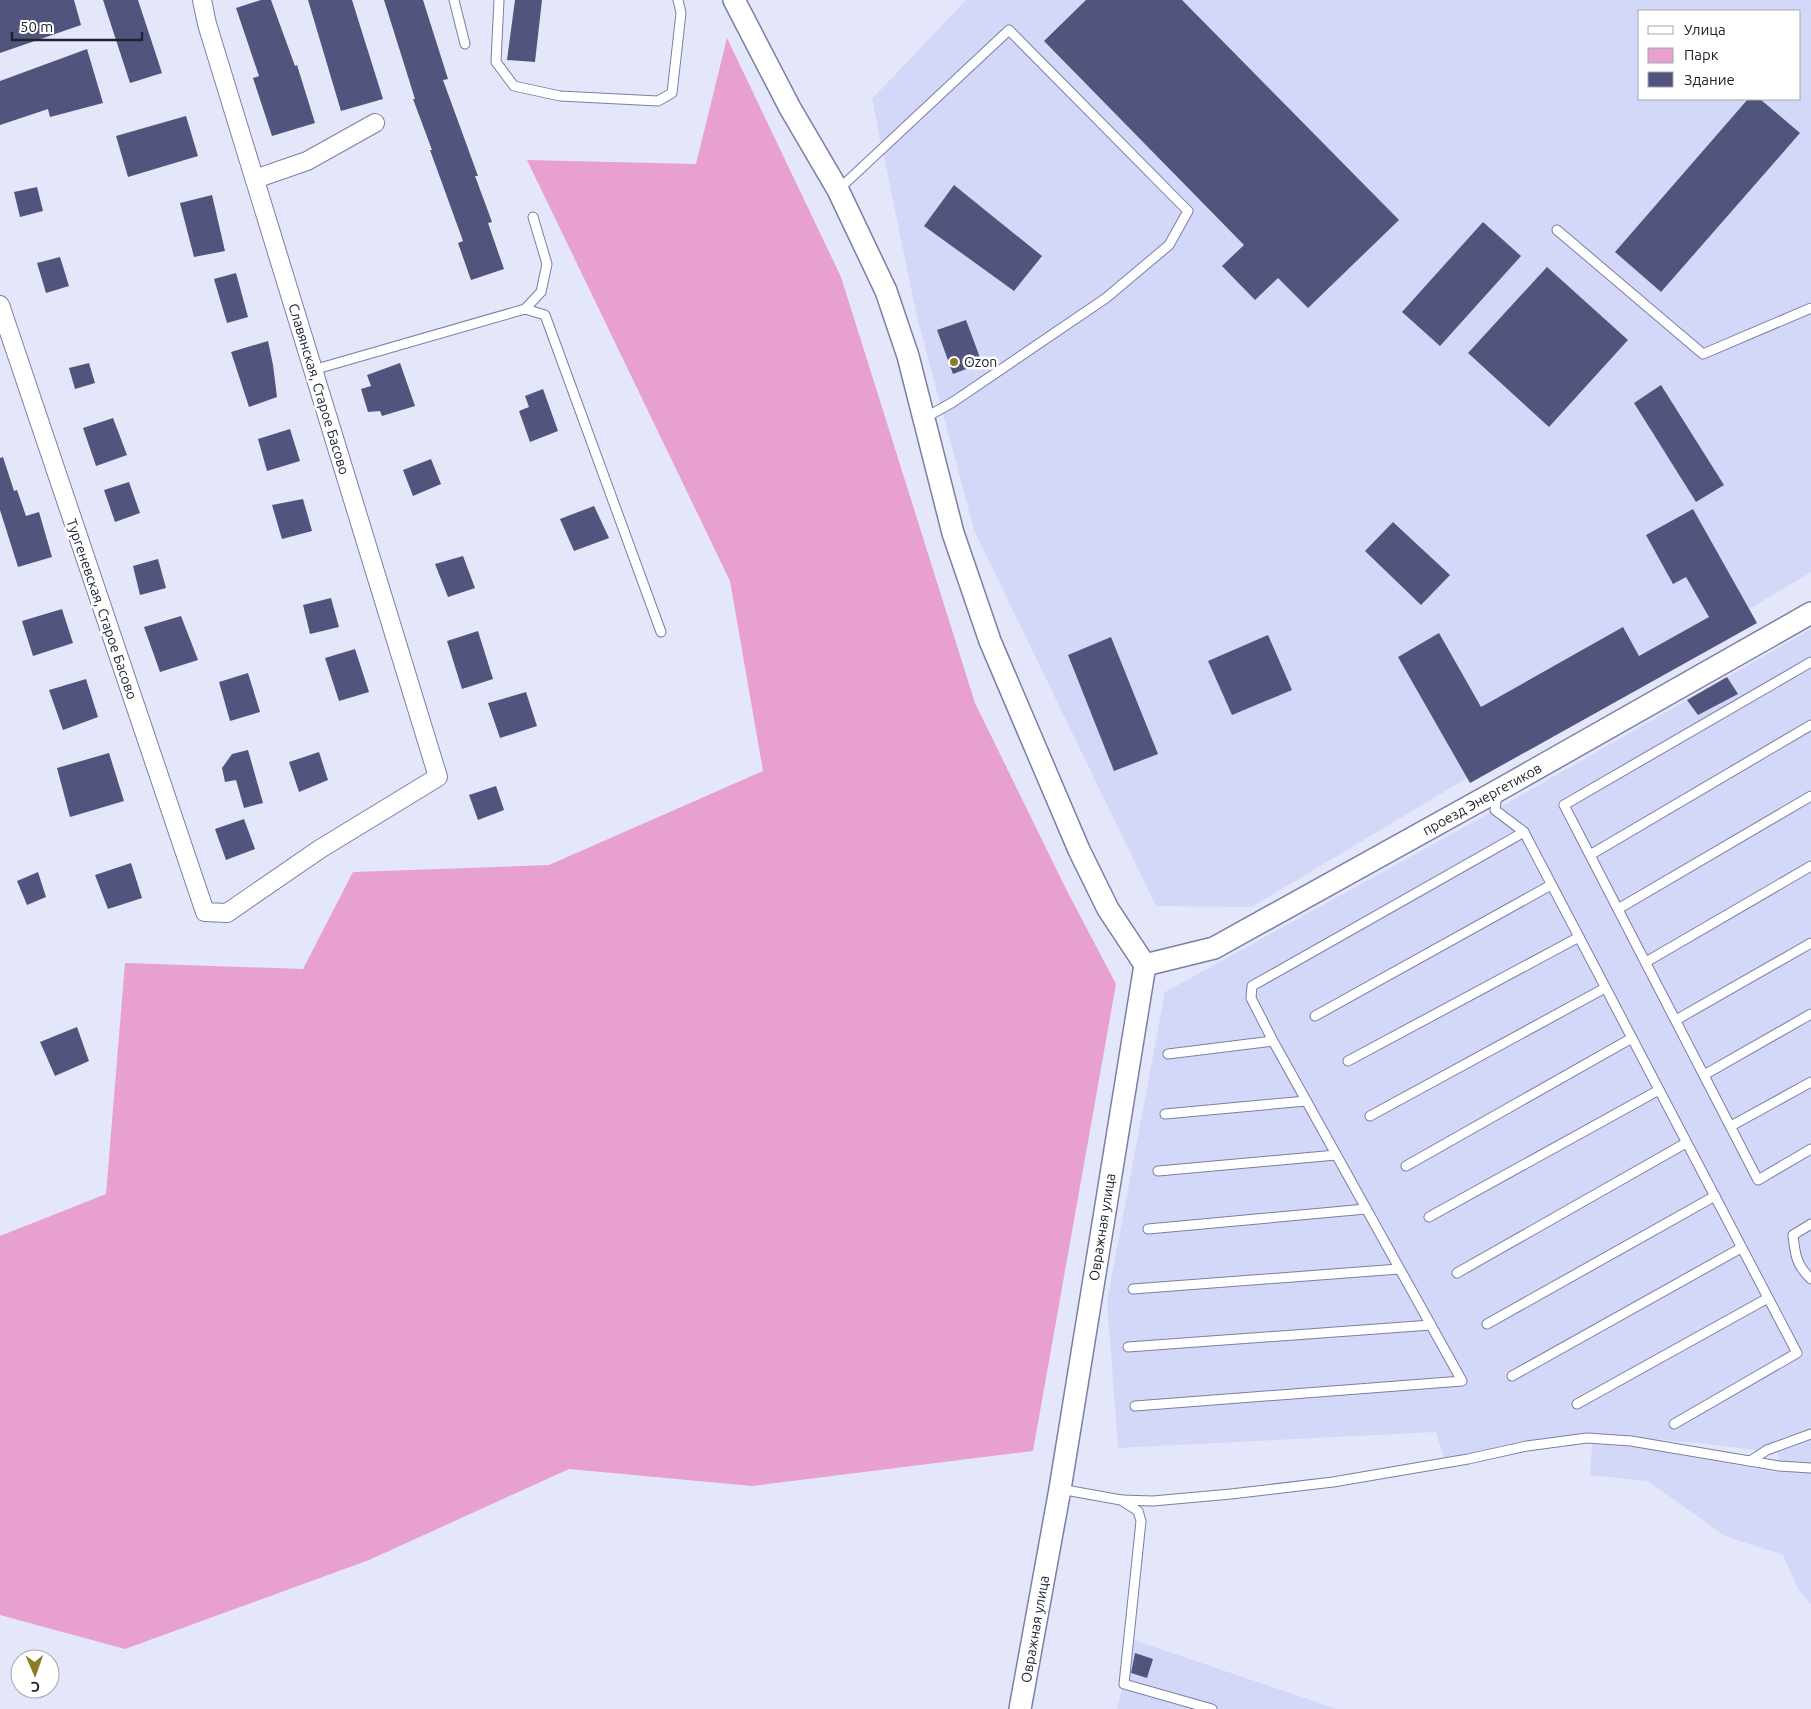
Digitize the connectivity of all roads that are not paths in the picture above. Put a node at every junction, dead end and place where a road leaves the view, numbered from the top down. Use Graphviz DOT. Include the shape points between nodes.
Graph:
graph roads {
  1 [pos="202,0"];
  2 [pos="454,0"];
  3 [pos="499,0"];
  4 [pos="678,0"];
  5 [pos="734,0"];
  6 [pos="465,44"];
  7 [pos="375,123"];
  8 [pos="254,179"];
  9 [pos="838,190"];
  10 [pos="533,217"];
  11 [pos="1557,230"];
  12 [pos="0,305"];
  13 [pos="1811,308"];
  14 [pos="525,309"];
  15 [pos="7,349"];
  16 [pos="313,370"];
  17 [pos="923,419"];
  18 [pos="1811,613"];
  19 [pos="661,632"];
  20 [pos="1811,662"];
  21 [pos="1811,725"];
  22 [pos="438,777"];
  23 [pos="1497,791"];
  24 [pos="1811,796"];
  25 [pos="1524,832"];
  26 [pos="1590,855"];
  27 [pos="1811,866"];
  28 [pos="1552,885"];
  29 [pos="1618,909"];
  30 [pos="1579,937"];
  31 [pos="1811,943"];
  32 [pos="1646,962"];
  33 [pos="1145,965"];
  34 [pos="1605,988"];
  35 [pos="1811,1014"];
  36 [pos="1315,1016"];
  37 [pos="1676,1020"];
  38 [pos="1632,1038"];
  39 [pos="1273,1041"];
  40 [pos="1168,1054"];
  41 [pos="1348,1061"];
  42 [pos="1704,1075"];
  43 [pos="1811,1082"];
  44 [pos="1659,1090"];
  45 [pos="1306,1100"];
  46 [pos="1165,1114"];
  47 [pos="1370,1116"];
  48 [pos="1731,1126"];
  49 [pos="1686,1143"];
  50 [pos="1811,1149"];
  51 [pos="1336,1155"];
  52 [pos="1406,1166"];
  53 [pos="1158,1171"];
  54 [pos="1714,1196"];
  55 [pos="1366,1209"];
  56 [pos="1429,1217"];
  57 [pos="1811,1224"];
  58 [pos="1148,1229"];
  59 [pos="1741,1248"];
  60 [pos="1399,1269"];
  61 [pos="1457,1273"];
  62 [pos="1811,1279"];
  63 [pos="1133,1289"];
  64 [pos="1768,1298"];
  65 [pos="1487,1324"];
  66 [pos="1431,1325"];
  67 [pos="1128,1347"];
  68 [pos="1512,1376"];
  69 [pos="1577,1404"];
  70 [pos="1135,1406"];
  71 [pos="1674,1424"];
  72 [pos="1811,1434"];
  73 [pos="1750,1461"];
  74 [pos="1811,1468"];
  75 [pos="1060,1489"];
  76 [pos="1121,1500"];
  77 [pos="1020,1709"];
  78 [pos="1212,1709"];
  1 -- 8 [label="street, Славянская, Старое Басово"];
  2 -- 6 [label="lane"];
  3 -- 4 [label="lane" via="496,62 514,86 560,96 658,101 672,93 681,13"];
  5 -- 9 [label="street" via="790,108"];
  7 -- 8 [label="street" via="307,161"];
  8 -- 16 [label="street, Славянская, Старое Басово"];
  9 -- 17 [label="street" via="886,291 908,356"];
  9 -- 17 [label="lane" via="1009,30 1188,211 1169,246 1106,298"];
  10 -- 14 [label="lane" via="546,264 541,292"];
  11 -- 13 [label="lane" via="1703,354"];
  12 -- 15 [label="street, Тургеневская, Старое Басово"];
  14 -- 16 [label="lane"];
  14 -- 19 [label="lane" via="545,315"];
  15 -- 22 [label="street, Тургеневская, Старое Басово" via="205,912 227,913 320,848"];
  16 -- 22 [label="street, Славянская, Старое Басово"];
  17 -- 33 [label="street" via="953,533 990,641 1108,909"];
  18 -- 23 [label="street, проезд Энергетиков"];
  20 -- 26 [label="lane" via="1564,804"];
  21 -- 26 [label="lane"];
  23 -- 25 [label="lane" via="1495,810"];
  23 -- 33 [label="street, проезд Энергетиков" via="1214,948"];
  24 -- 29 [label="lane"];
  25 -- 28 [label="lane"];
  25 -- 39 [label="lane" via="1252,986 1251,998"];
  26 -- 29 [label="lane"];
  27 -- 32 [label="lane"];
  28 -- 30 [label="lane"];
  28 -- 36 [label="lane"];
  29 -- 32 [label="lane"];
  30 -- 34 [label="lane"];
  30 -- 41 [label="lane"];
  31 -- 37 [label="lane"];
  32 -- 37 [label="lane"];
  33 -- 75 [label="street, Овражная улица"];
  34 -- 38 [label="lane"];
  34 -- 47 [label="lane"];
  35 -- 42 [label="lane"];
  37 -- 42 [label="lane"];
  38 -- 44 [label="lane"];
  38 -- 52 [label="lane"];
  39 -- 40 [label="lane"];
  39 -- 45 [label="lane"];
  42 -- 48 [label="lane"];
  43 -- 48 [label="lane"];
  44 -- 49 [label="lane"];
  44 -- 56 [label="lane"];
  45 -- 46 [label="lane"];
  45 -- 51 [label="lane"];
  48 -- 50 [label="lane" via="1758,1180"];
  49 -- 54 [label="lane"];
  49 -- 61 [label="lane"];
  51 -- 53 [label="lane"];
  51 -- 55 [label="lane"];
  54 -- 59 [label="lane"];
  54 -- 65 [label="lane"];
  55 -- 58 [label="lane"];
  55 -- 60 [label="lane"];
  57 -- 62 [label="lane" via="1793,1235 1795,1257"];
  59 -- 64 [label="lane"];
  59 -- 68 [label="lane"];
  60 -- 63 [label="lane"];
  60 -- 66 [label="lane"];
  64 -- 69 [label="lane"];
  64 -- 71 [label="lane" via="1797,1353"];
  66 -- 67 [label="lane"];
  66 -- 70 [label="lane" via="1462,1381"];
  72 -- 73 [label="lane" via="1767,1450"];
  73 -- 74 [label="lane"];
  73 -- 76 [label="lane" via="1631,1441 1586,1438 1333,1482 1153,1501"];
  75 -- 76 [label="lane"];
  75 -- 77 [label="street, Овражная улица"];
  76 -- 78 [label="lane" via="1138,1510 1141,1521 1124,1684"];
}
